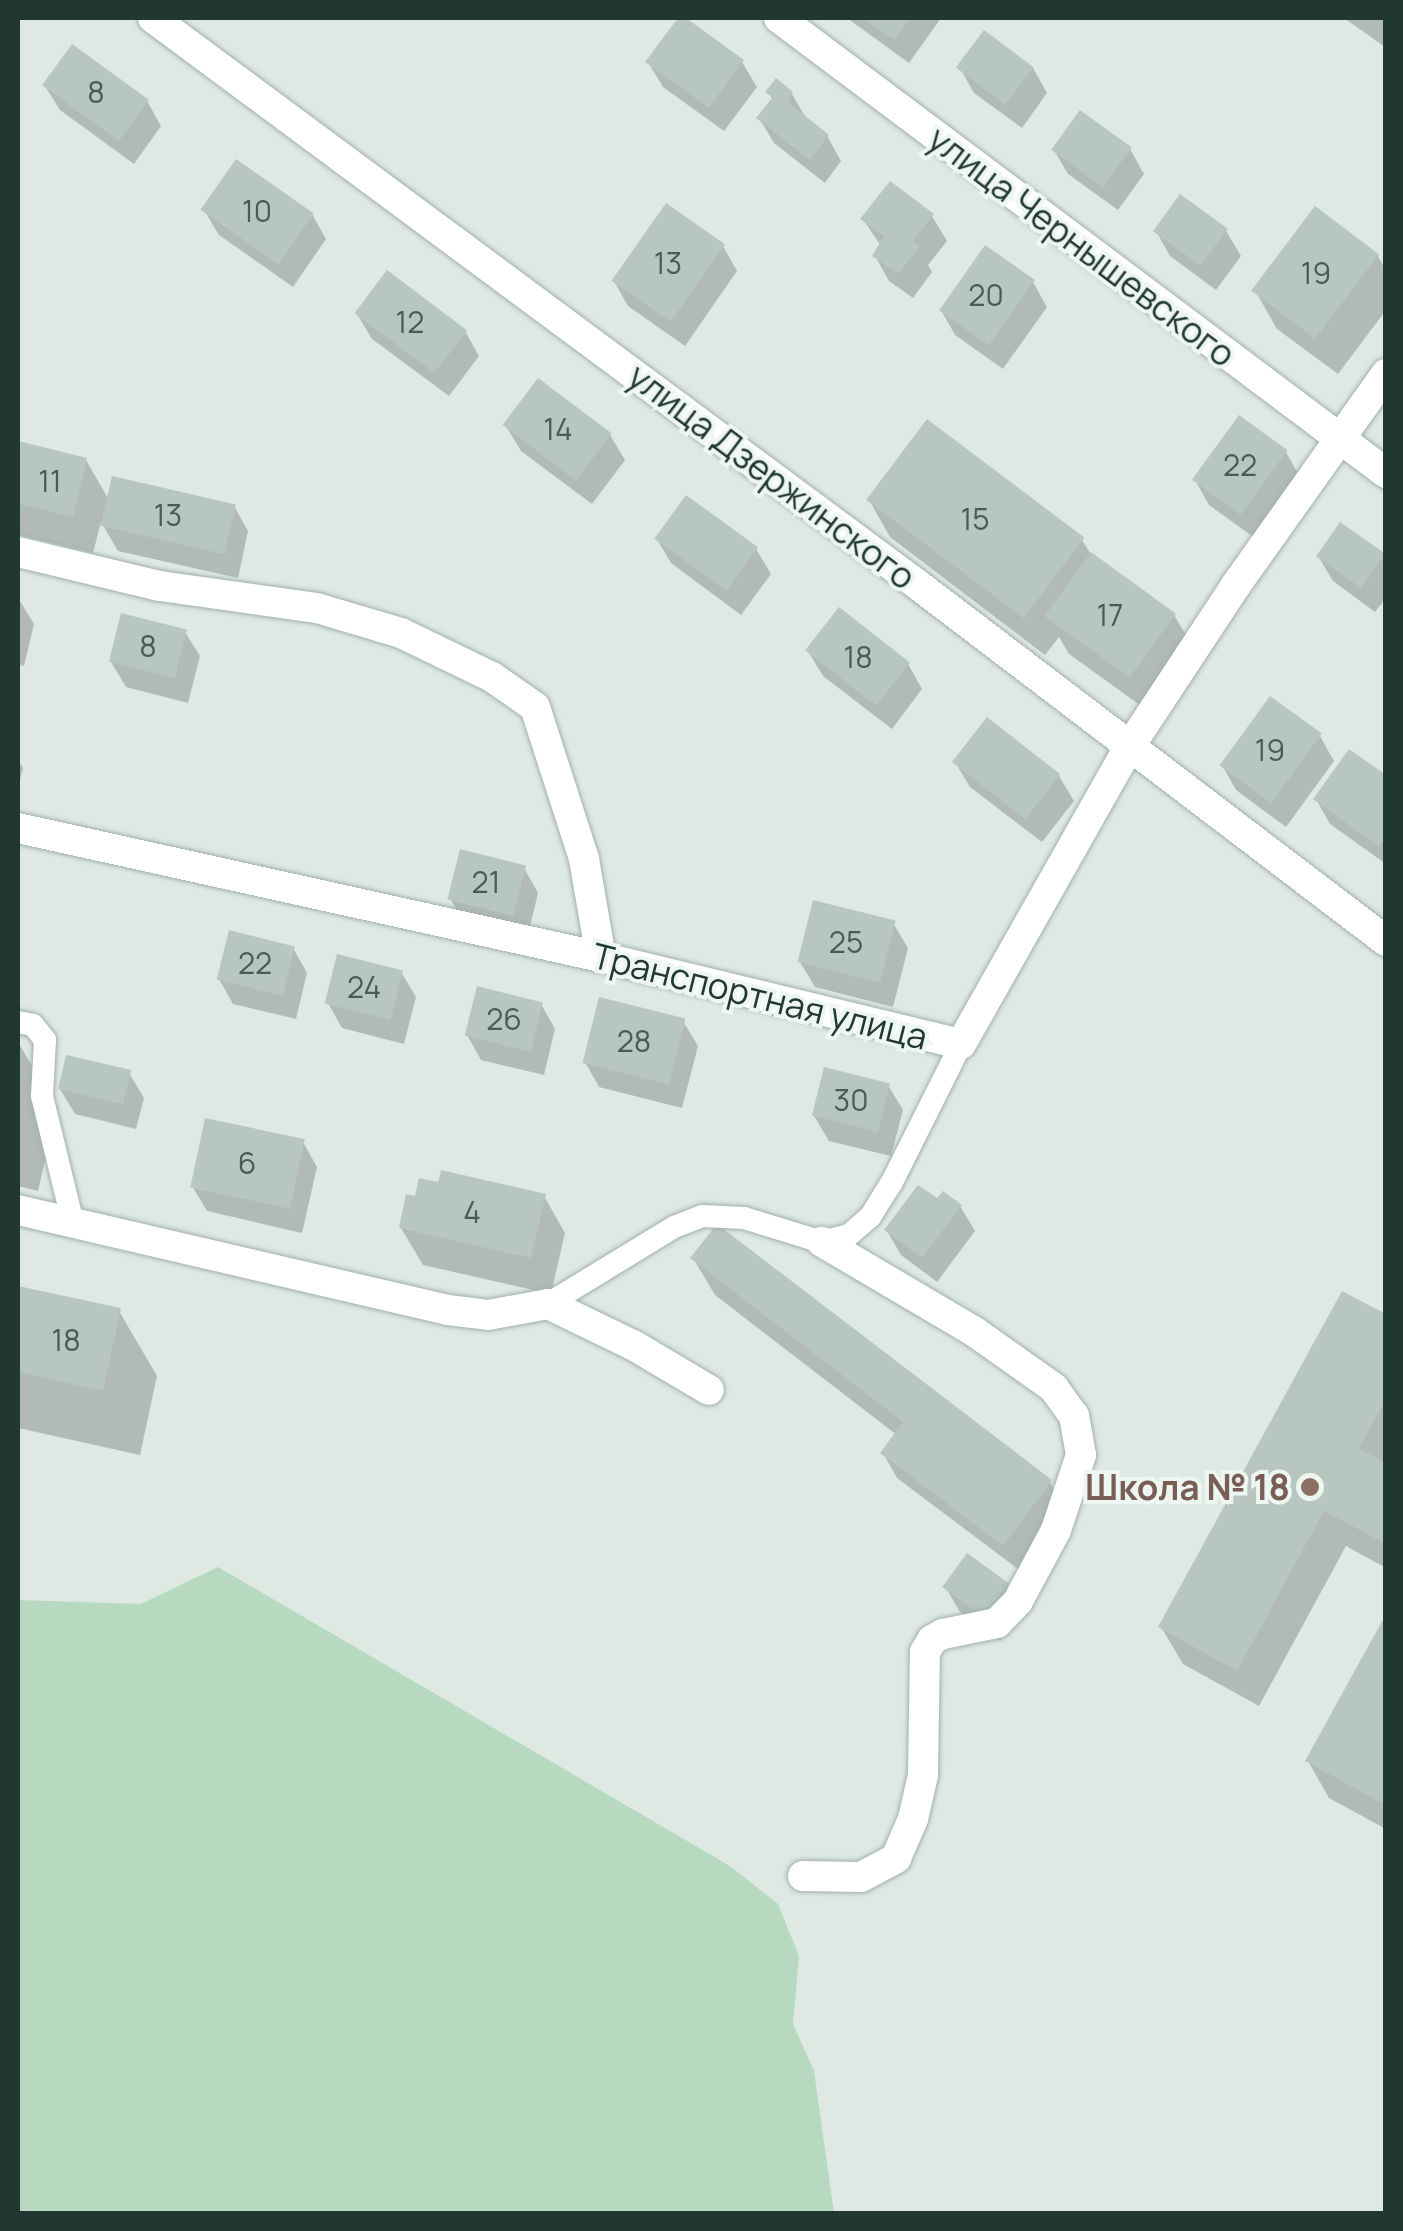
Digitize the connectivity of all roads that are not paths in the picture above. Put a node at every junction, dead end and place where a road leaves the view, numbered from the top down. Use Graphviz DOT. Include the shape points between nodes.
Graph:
graph roads {
  1 [pos="153,18"];
  2 [pos="778,18"];
  3 [pos="1386,374"];
  4 [pos="1340,439"];
  5 [pos="1386,474"];
  6 [pos="18,552"];
  7 [pos="1128,749"];
  8 [pos="18,828"];
  9 [pos="1386,942"];
  10 [pos="600,957"];
  11 [pos="18,1022"];
  12 [pos="961,1044"];
  13 [pos="18,1210"];
  14 [pos="73,1223"];
  15 [pos="822,1242"];
  16 [pos="548,1304"];
  17 [pos="708,1390"];
  18 [pos="803,1876"];
  1 -- 7 [label="street, улица Дзержинского" via="918,585"];
  2 -- 4 [label="street, улица Чернышевского"];
  3 -- 4 [label="street, Транспортная улица"];
  4 -- 5 [label="street, улица Чернышевского"];
  4 -- 7 [label="street, Транспортная улица"];
  6 -- 10 [label="street" via="160,586 317,608 400,633 506,687 535,708 584,859"];
  7 -- 9 [label="street, улица Дзержинского"];
  7 -- 12 [label="street, Транспортная улица"];
  8 -- 10 [label="street, Транспортная улица"];
  10 -- 12 [label="street, Транспортная улица"];
  11 -- 14 [label="lane" via="33,1025 44,1040 42,1096"];
  12 -- 15 [label="lane" via="870,1217 849,1235"];
  13 -- 14 [label="street"];
  14 -- 16 [label="street" via="448,1310 488,1316"];
  15 -- 16 [label="lane" via="744,1218 703,1216"];
  15 -- 18 [label="street" via="991,1342 1054,1388 1074,1416 1081,1456 1056,1530 1018,1602 997,1623 943,1634 925,1652 923,1775 914,1819 896,1858 862,1877"];
  16 -- 17 [label="street"];
}
